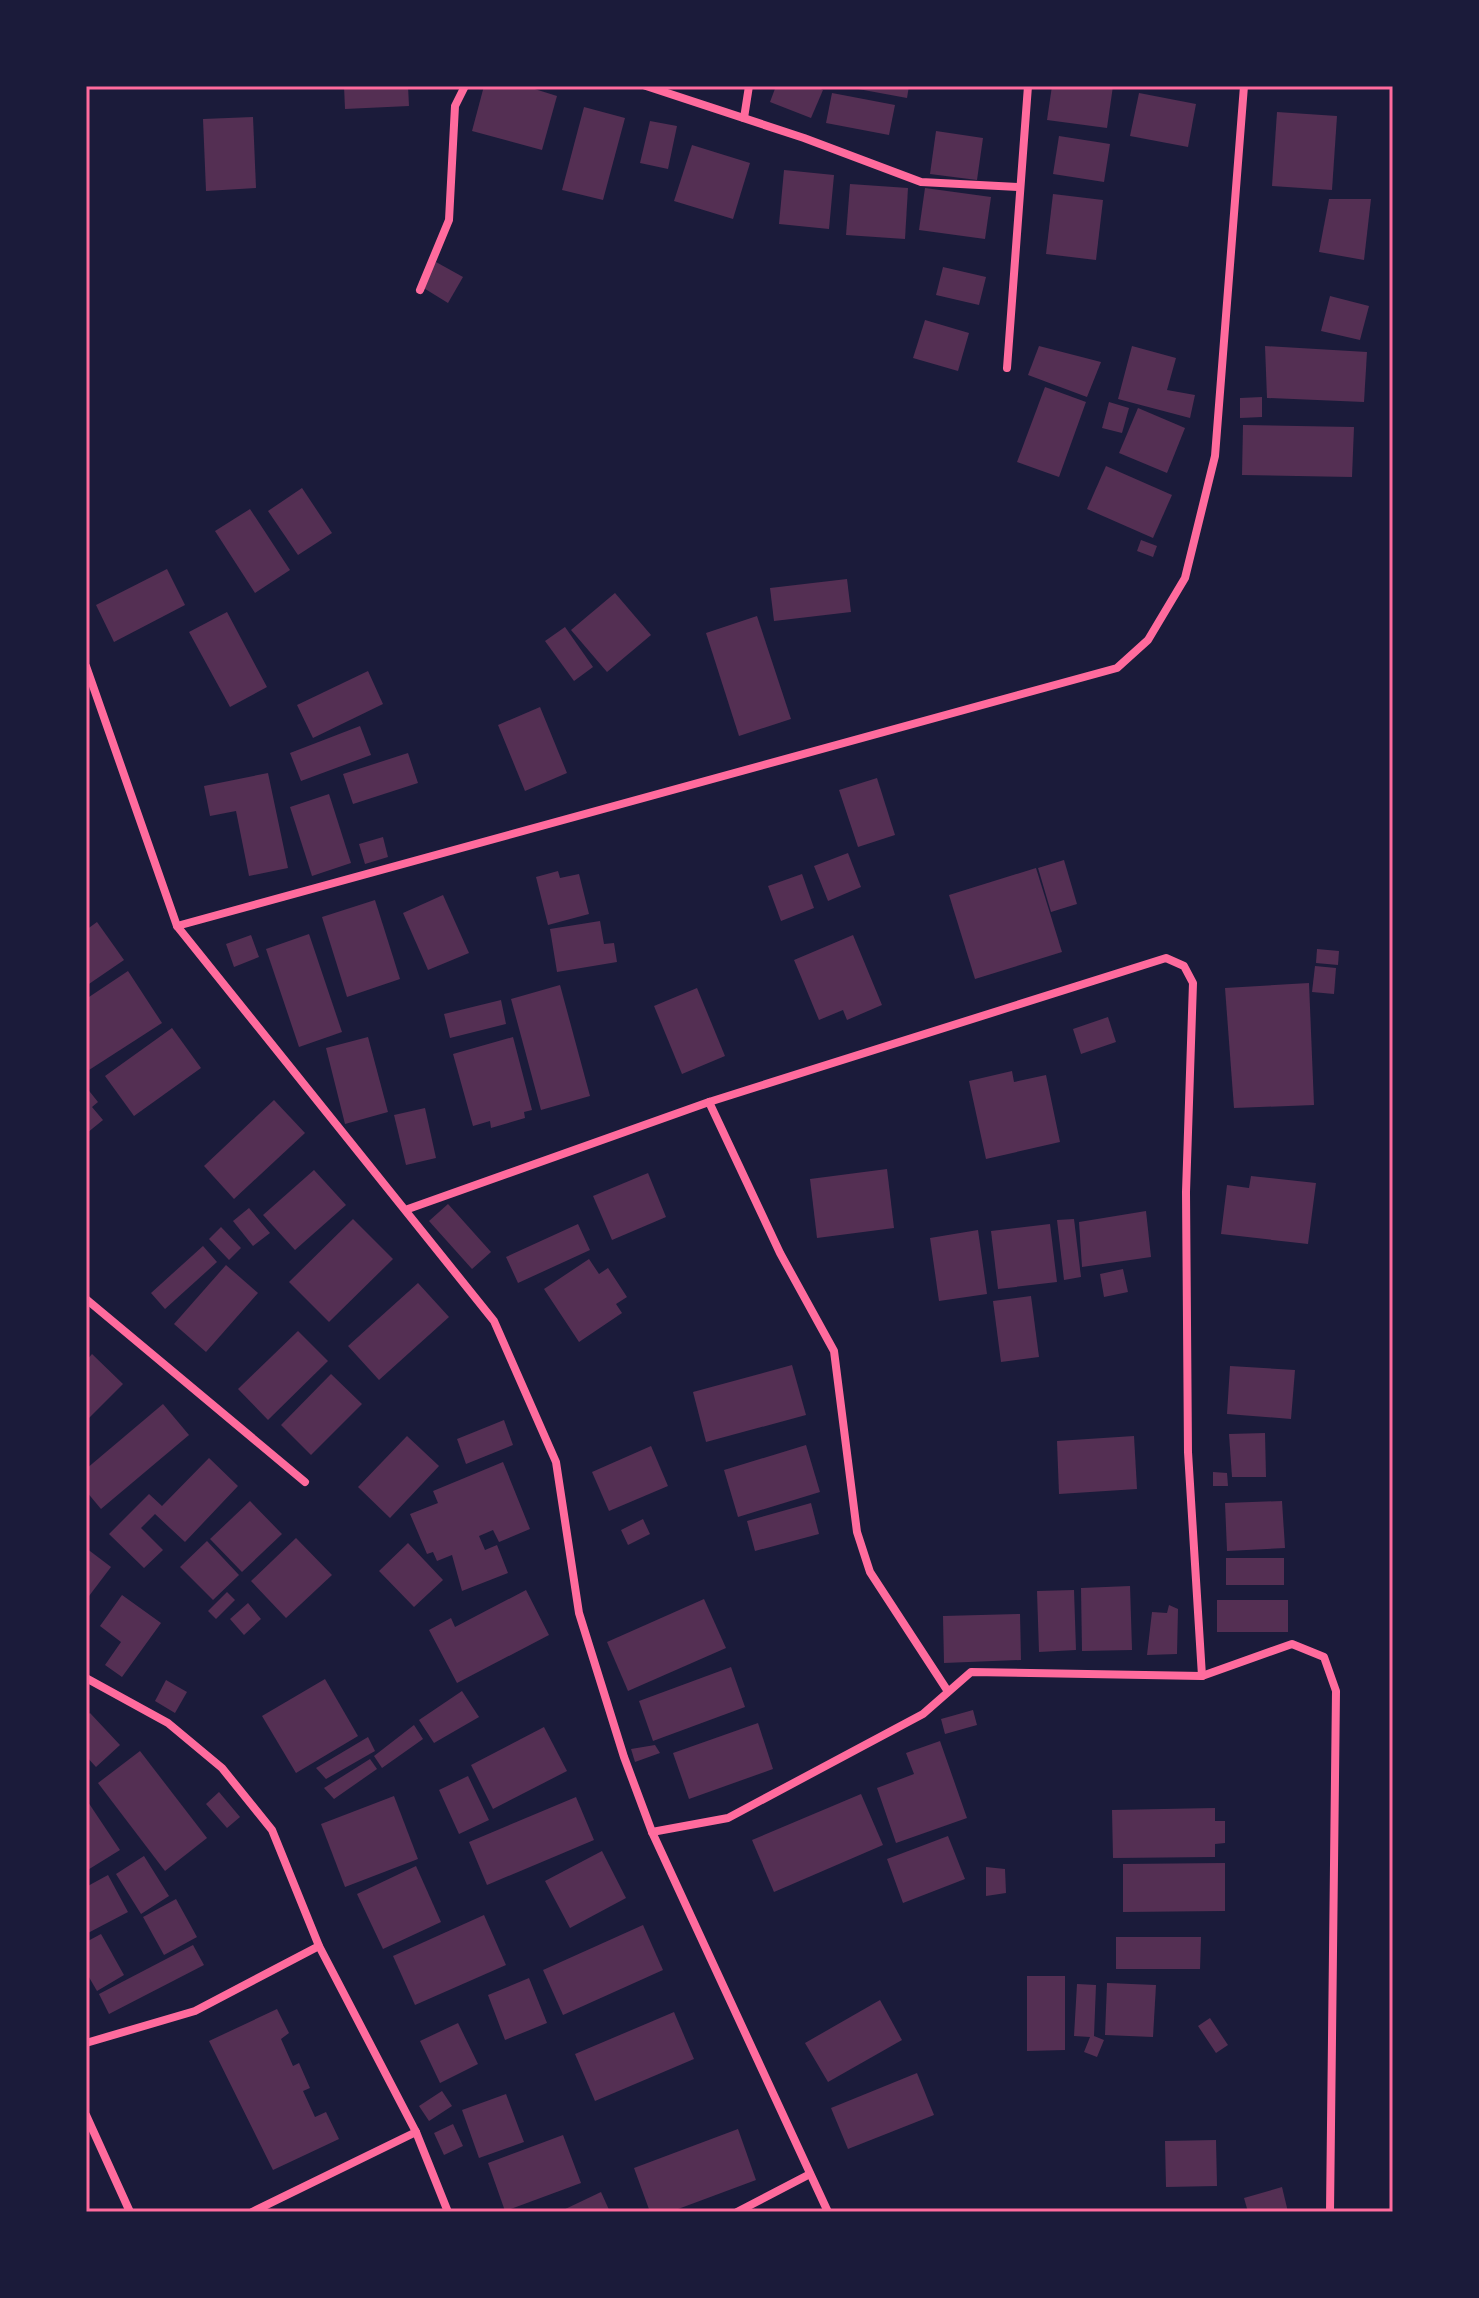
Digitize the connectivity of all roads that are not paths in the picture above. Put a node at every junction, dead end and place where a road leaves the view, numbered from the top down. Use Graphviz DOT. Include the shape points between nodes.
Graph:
graph roads {
  1 [pos="465,86"];
  2 [pos="646,86"];
  3 [pos="749,86"];
  4 [pos="1028,86"];
  5 [pos="1244,86"];
  6 [pos="744,118"];
  7 [pos="1018,187"];
  8 [pos="420,290"];
  9 [pos="1007,368"];
  10 [pos="86,666"];
  11 [pos="177,926"];
  12 [pos="709,1102"];
  13 [pos="408,1209"];
  14 [pos="86,1299"];
  15 [pos="305,1482"];
  16 [pos="1202,1676"];
  17 [pos="86,1678"];
  18 [pos="947,1690"];
  19 [pos="652,1832"];
  20 [pos="319,1946"];
  21 [pos="86,2043"];
  22 [pos="86,2115"];
  23 [pos="416,2132"];
  24 [pos="810,2174"];
  25 [pos="130,2212"];
  26 [pos="252,2212"];
  27 [pos="448,2212"];
  28 [pos="737,2212"];
  29 [pos="828,2212"];
  30 [pos="1330,2212"];
  1 -- 8 [label="street" via="455,106 449,220"];
  2 -- 6 [label="street"];
  3 -- 6 [label="street"];
  4 -- 7 [label="street"];
  5 -- 11 [label="street" via="1215,456 1185,578 1148,640 1117,668"];
  6 -- 7 [label="street" via="921,182"];
  7 -- 9 [label="street"];
  10 -- 11 [label="street"];
  11 -- 13 [label="street"];
  12 -- 13 [label="street"];
  12 -- 16 [label="street" via="1166,958 1184,966 1193,983 1186,1192 1188,1452"];
  12 -- 18 [label="street" via="780,1253 834,1351 857,1532 870,1572"];
  13 -- 19 [label="street" via="494,1321 556,1462 579,1613"];
  14 -- 15 [label="street"];
  16 -- 18 [label="street" via="971,1672"];
  16 -- 30 [label="street" via="1292,1644 1324,1657 1336,1691"];
  17 -- 20 [label="street" via="168,1723 222,1768 272,1830"];
  18 -- 19 [label="street" via="923,1714 728,1818"];
  19 -- 24 [label="street"];
  20 -- 21 [label="street" via="195,2011"];
  20 -- 23 [label="street"];
  22 -- 25 [label="street"];
  23 -- 26 [label="street"];
  23 -- 27 [label="street"];
  24 -- 28 [label="street"];
  24 -- 29 [label="street"];
}
